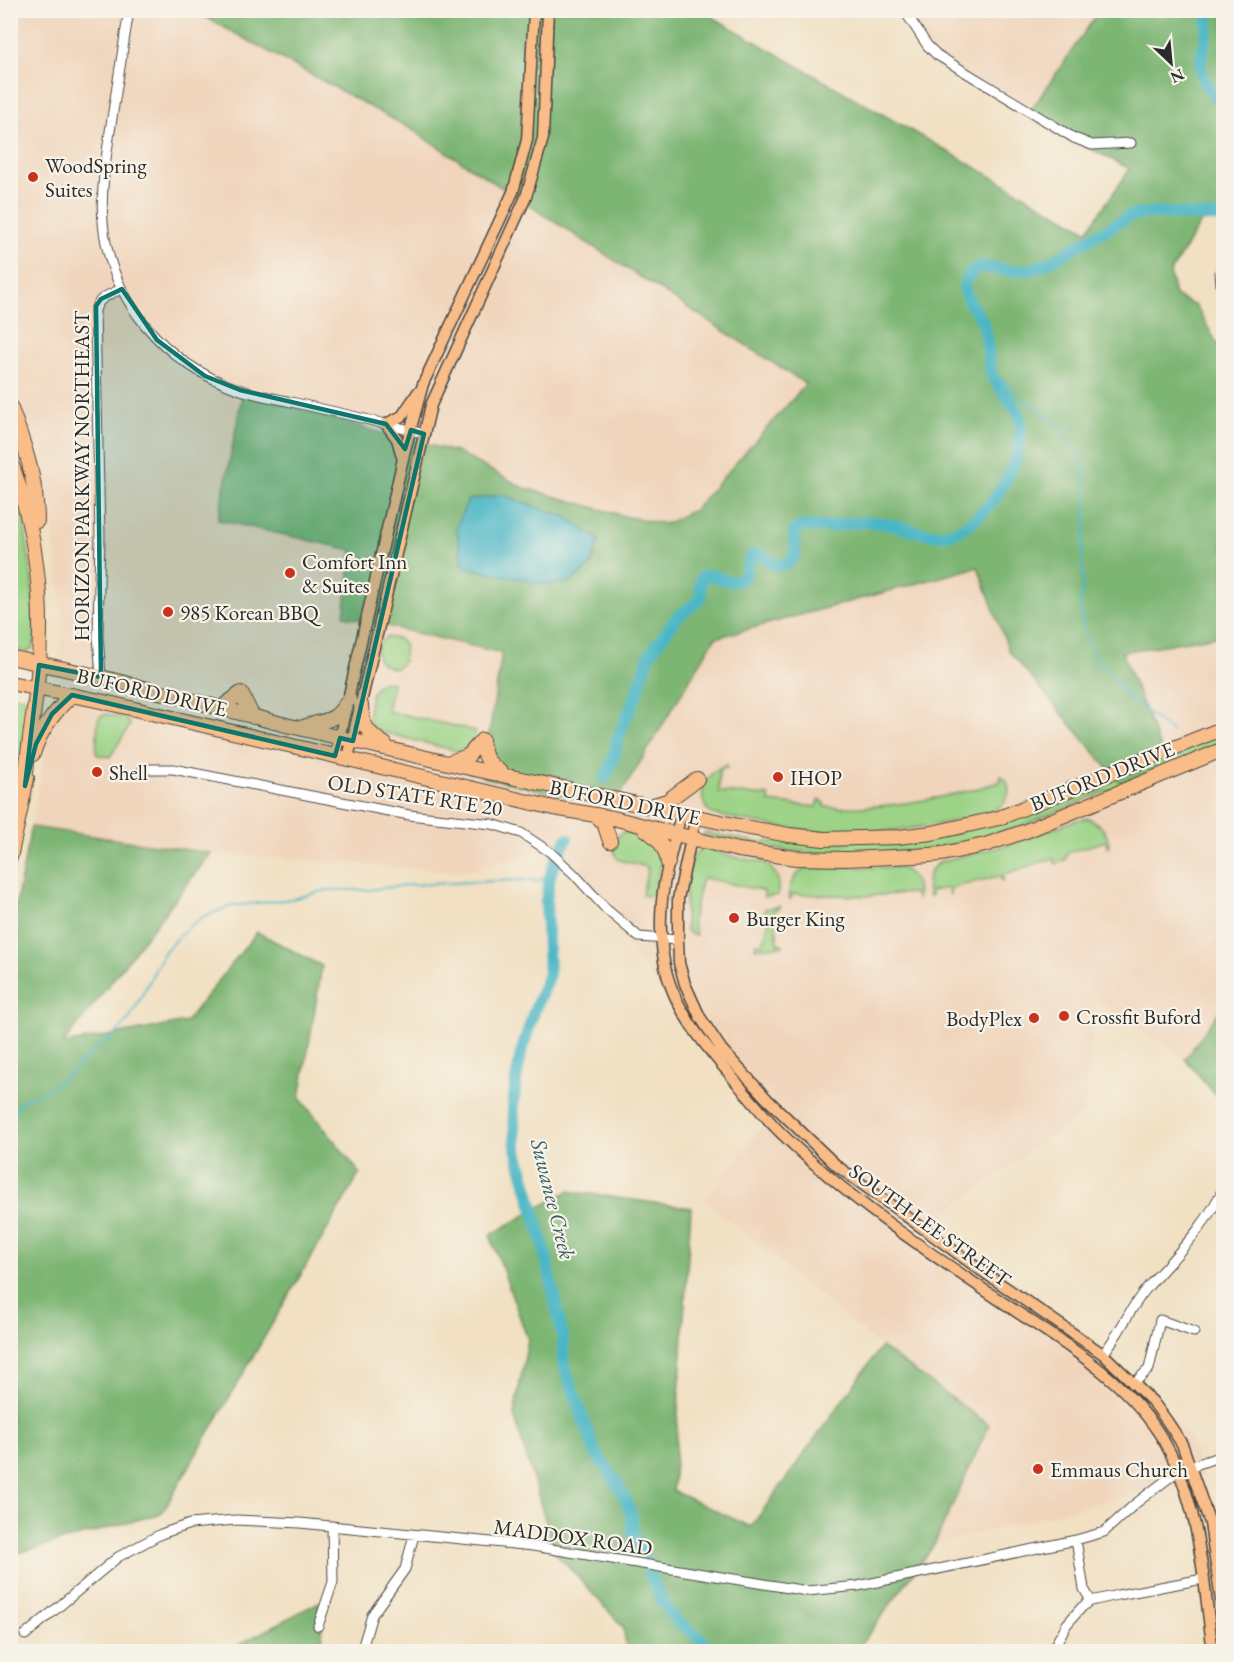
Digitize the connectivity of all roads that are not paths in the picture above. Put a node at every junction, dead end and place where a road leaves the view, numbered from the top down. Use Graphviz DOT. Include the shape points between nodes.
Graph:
graph roads {
  1 [pos="129,10"];
  2 [pos="534,10"];
  3 [pos="548,10"];
  4 [pos="904,10"];
  5 [pos="1131,143"];
  6 [pos="1220,272"];
  7 [pos="1224,288"];
  8 [pos="122,289"];
  9 [pos="423,384"];
  10 [pos="10,406"];
  11 [pos="386,424"];
  12 [pos="411,430"];
  13 [pos="424,434"];
  14 [pos="403,459"];
  15 [pos="10,460"];
  16 [pos="37,565"];
  17 [pos="40,633"];
  18 [pos="10,657"];
  19 [pos="39,665"];
  20 [pos="85,674"];
  21 [pos="101,677"];
  22 [pos="10,683"];
  23 [pos="37,687"];
  24 [pos="72,695"];
  25 [pos="355,702"];
  26 [pos="221,708"];
  27 [pos="253,717"];
  28 [pos="300,728"];
  29 [pos="1224,728"];
  30 [pos="346,739"];
  31 [pos="1224,749"];
  32 [pos="400,752"];
  33 [pos="342,757"];
  34 [pos="448,763"];
  35 [pos="143,769"];
  36 [pos="504,776"];
  37 [pos="697,779"];
  38 [pos="25,786"];
  39 [pos="648,806"];
  40 [pos="681,813"];
  41 [pos="597,816"];
  42 [pos="696,816"];
  43 [pos="634,823"];
  44 [pos="677,834"];
  45 [pos="693,837"];
  46 [pos="10,858"];
  47 [pos="668,863"];
  48 [pos="663,938"];
  49 [pos="678,940"];
  50 [pos="1224,1187"];
  51 [pos="1194,1332"];
  52 [pos="1103,1354"];
  53 [pos="1133,1383"];
  54 [pos="1224,1455"];
  55 [pos="1191,1466"];
  56 [pos="1178,1471"];
  57 [pos="332,1526"];
  58 [pos="414,1535"];
  59 [pos="1076,1540"];
  60 [pos="1203,1579"];
  61 [pos="1091,1601"];
  62 [pos="1224,1623"];
  63 [pos="318,1626"];
  64 [pos="25,1635"];
  65 [pos="361,1652"];
  66 [pos="1055,1652"];
  67 [pos="1213,1652"];
  1 -- 8 [label="street" via="102,201 106,244"];
  2 -- 9 [label="main road" via="527,140 513,192"];
  3 -- 13 [label="main road" via="543,138 529,187 431,405"];
  4 -- 5 [label="street" via="937,56 1074,138 1092,145"];
  6 -- 7 [label="street"];
  8 -- 11 [label="street" via="157,340 206,376 240,390"];
  8 -- 21 [label="street, HORIZON PARKWAY NORTHEAST" via="101,299 95,310"];
  9 -- 11 [label="main road" via="402,416"];
  9 -- 12 [label="main road"];
  10 -- 16 [label="highway" via="32,474"];
  11 -- 12 [label="street"];
  11 -- 14 [label="main road" via="397,439"];
  12 -- 13 [label="street"];
  12 -- 14 [label="main road"];
  13 -- 25 [label="main road"];
  14 -- 25 [label="main road"];
  15 -- 16 [label="highway" via="33,532"];
  16 -- 17 [label="highway"];
  17 -- 19 [label="highway"];
  17 -- 20 [label="highway" via="53,660"];
  18 -- 19 [label="highway, BUFORD DRIVE"];
  19 -- 20 [label="highway, BUFORD DRIVE"];
  19 -- 23 [label="highway"];
  20 -- 21 [label="highway, BUFORD DRIVE"];
  21 -- 26 [label="highway, BUFORD DRIVE"];
  22 -- 23 [label="highway, BUFORD DRIVE"];
  23 -- 24 [label="highway, BUFORD DRIVE"];
  23 -- 38 [label="highway"];
  24 -- 33 [label="highway, BUFORD DRIVE"];
  24 -- 38 [label="highway" via="52,714 36,744"];
  25 -- 28 [label="highway" via="327,722"];
  25 -- 30 [label="main road"];
  25 -- 32 [label="highway" via="366,730"];
  26 -- 27 [label="highway, BUFORD DRIVE"];
  26 -- 27 [label="highway" via="241,693"];
  27 -- 28 [label="highway, BUFORD DRIVE"];
  28 -- 30 [label="highway, BUFORD DRIVE"];
  29 -- 42 [label="highway, BUFORD DRIVE" via="999,818 932,833 824,839"];
  30 -- 32 [label="highway, BUFORD DRIVE"];
  30 -- 33 [label="main road"];
  31 -- 45 [label="highway, BUFORD DRIVE" via="1005,838 942,854 796,858 738,850"];
  32 -- 34 [label="highway, BUFORD DRIVE"];
  33 -- 41 [label="highway, BUFORD DRIVE"];
  34 -- 36 [label="highway, BUFORD DRIVE"];
  34 -- 36 [label="highway" via="468,756 482,740 484,756"];
  35 -- 48 [label="street, OLD STATE RTE 20" via="173,769 409,815 492,824 521,833 550,852 639,937"];
  36 -- 39 [label="highway, BUFORD DRIVE"];
  37 -- 39 [label="highway" via="667,801"];
  38 -- 46 [label="highway"];
  39 -- 40 [label="highway, BUFORD DRIVE"];
  40 -- 42 [label="highway, BUFORD DRIVE"];
  40 -- 44 [label="main road, SOUTH LEE STREET"];
  41 -- 43 [label="highway, BUFORD DRIVE"];
  41 -- 43 [label="highway" via="610,841"];
  42 -- 45 [label="main road, SOUTH LEE STREET"];
  43 -- 44 [label="highway, BUFORD DRIVE"];
  43 -- 47 [label="highway" via="657,838"];
  44 -- 45 [label="highway, BUFORD DRIVE"];
  44 -- 47 [label="main road, SOUTH LEE STREET"];
  45 -- 49 [label="main road, SOUTH LEE STREET" via="678,899"];
  47 -- 48 [label="main road, SOUTH LEE STREET" via="662,897"];
  48 -- 49 [label="street, OLD STATE RTE 20"];
  48 -- 56 [label="main road, SOUTH LEE STREET" via="669,982 684,1015 707,1048 781,1133 886,1221 1093,1363 1149,1419"];
  49 -- 52 [label="main road, SOUTH LEE STREET" via="685,984 700,1017 722,1050 767,1099 846,1172"];
  50 -- 52 [label="street" via="1202,1226 1145,1291"];
  51 -- 53 [label="street" via="1160,1320 1149,1369"];
  52 -- 53 [label="main road, SOUTH LEE STREET"];
  53 -- 55 [label="main road, SOUTH LEE STREET" via="1167,1420"];
  54 -- 55 [label="street, MADDOX ROAD"];
  55 -- 56 [label="street, MADDOX ROAD"];
  55 -- 62 [label="main road, SOUTH LEE STREET" via="1212,1534"];
  56 -- 59 [label="street, MADDOX ROAD" via="1104,1532"];
  56 -- 60 [label="main road, SOUTH LEE STREET" via="1197,1528"];
  57 -- 58 [label="street, MADDOX ROAD"];
  57 -- 63 [label="street" via="333,1582"];
  57 -- 64 [label="street, MADDOX ROAD" via="236,1520 190,1524 160,1534 118,1557"];
  58 -- 59 [label="street, MADDOX ROAD" via="533,1546 807,1591 858,1586"];
  58 -- 65 [label="street" via="405,1569 372,1616"];
  59 -- 61 [label="street" via="1084,1589"];
  60 -- 61 [label="street"];
  60 -- 67 [label="main road, SOUTH LEE STREET"];
  61 -- 66 [label="street" via="1067,1624"];
}
